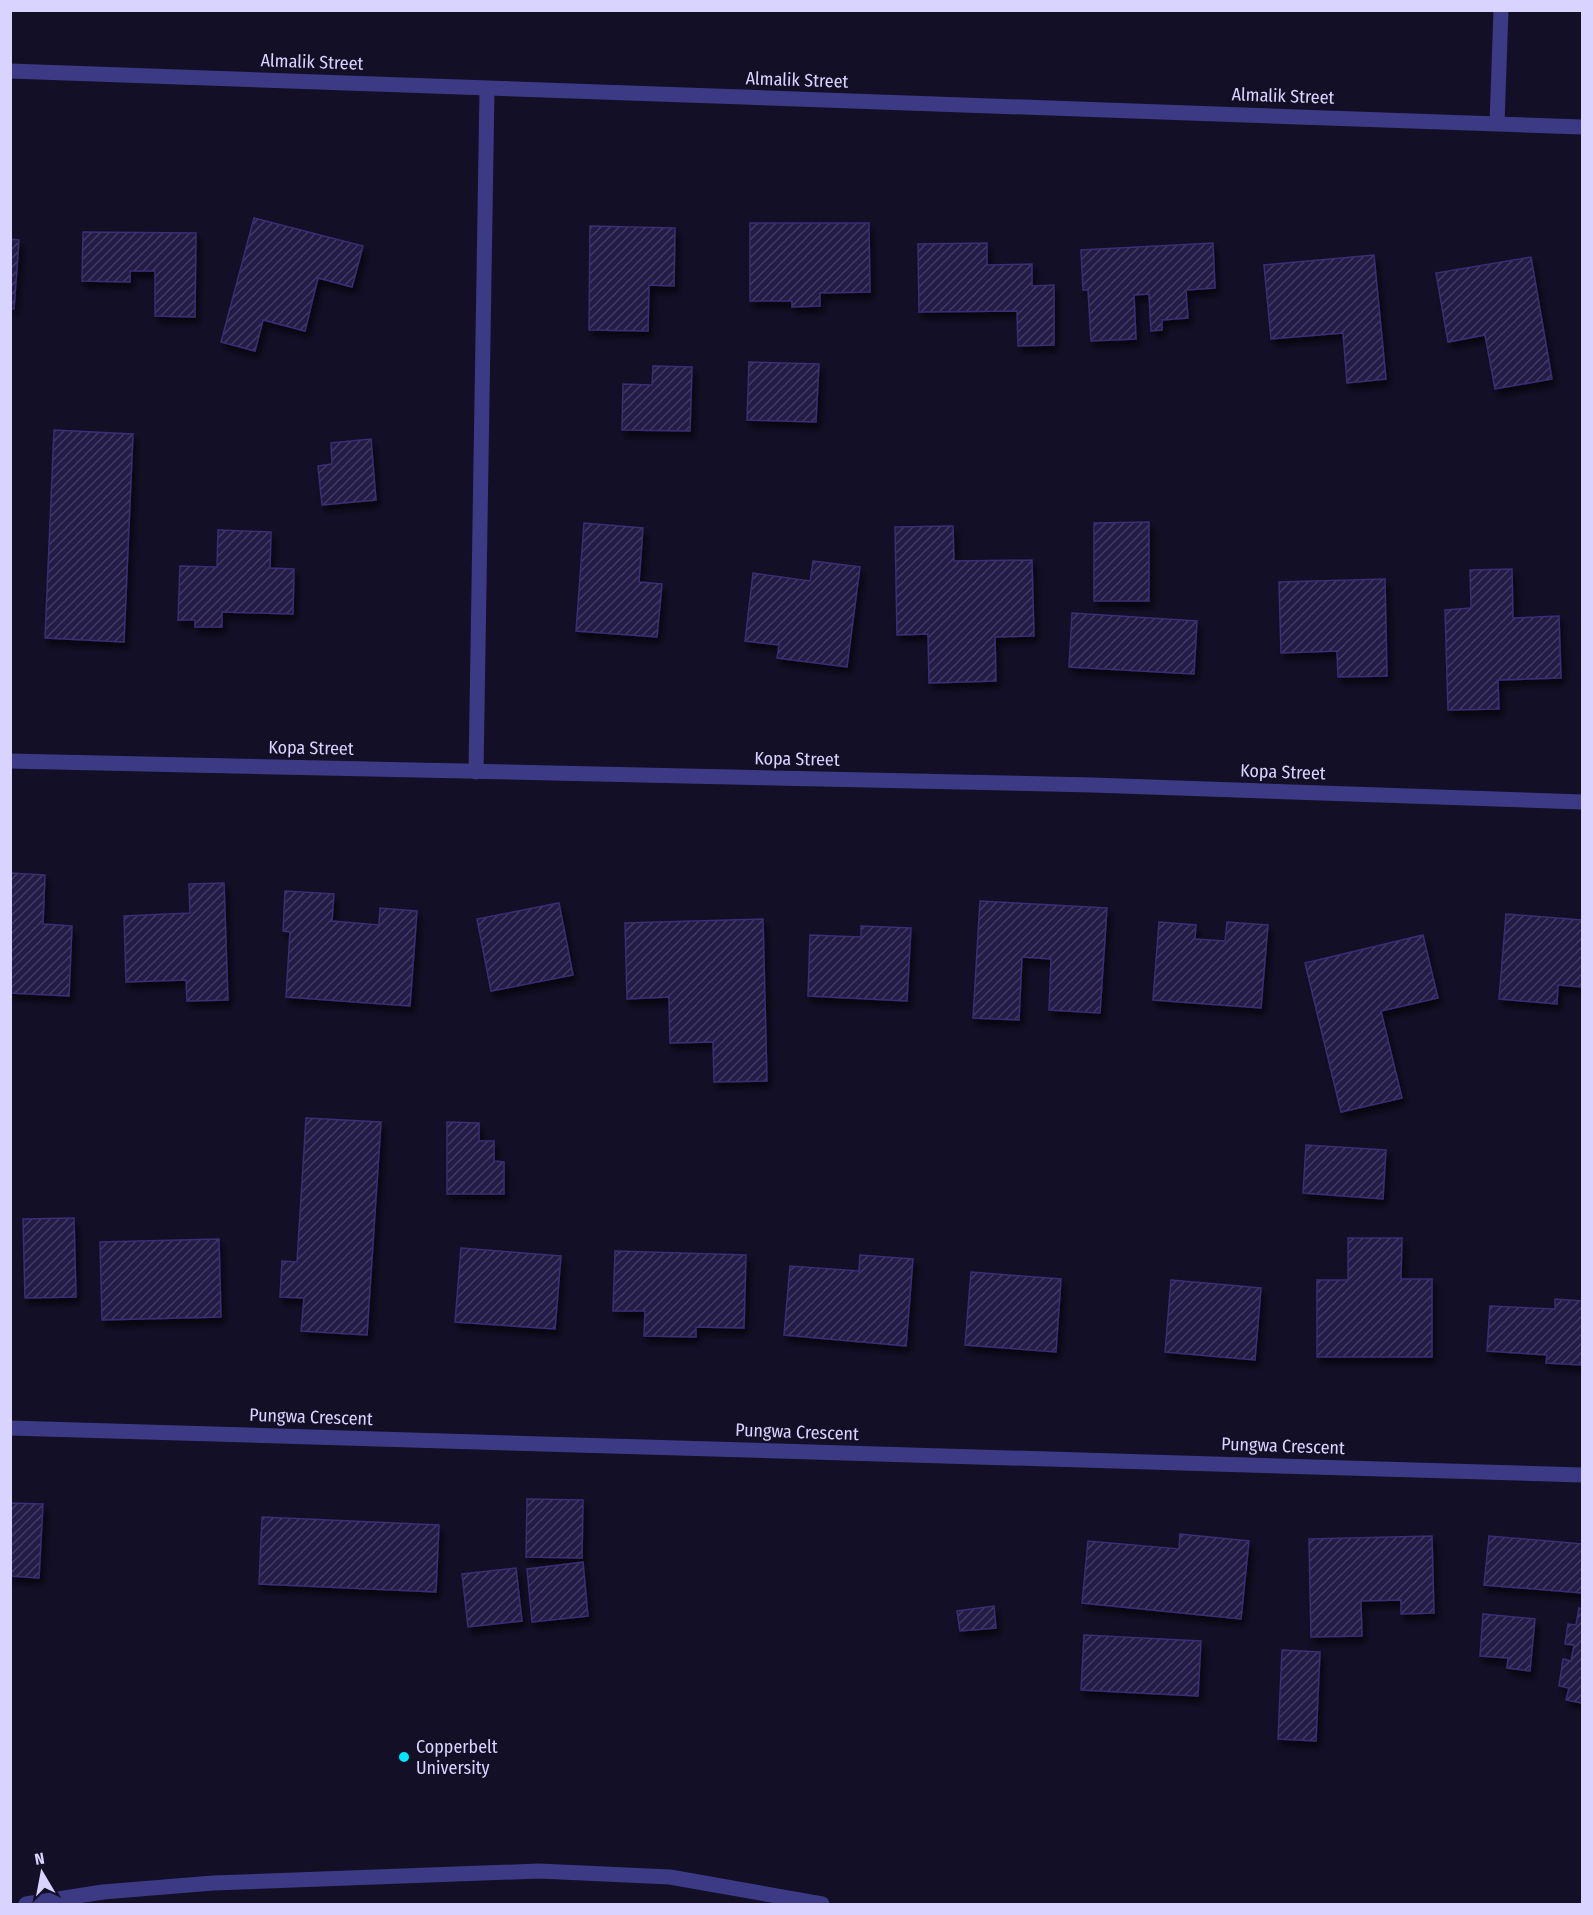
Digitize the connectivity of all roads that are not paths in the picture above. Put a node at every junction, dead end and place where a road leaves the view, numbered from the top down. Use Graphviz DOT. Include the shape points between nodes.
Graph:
graph roads {
  1 [pos="1501,10"];
  2 [pos="10,70"];
  3 [pos="487,89"];
  4 [pos="1497,123"];
  5 [pos="1582,127"];
  6 [pos="10,761"];
  7 [pos="476,772"];
  8 [pos="1582,802"];
  9 [pos="10,1428"];
  10 [pos="1582,1475"];
  11 [pos="26,1905"];
  12 [pos="822,1905"];
  1 -- 4 [label="street"];
  2 -- 3 [label="street, Almalik Street"];
  3 -- 4 [label="street, Almalik Street"];
  3 -- 7 [label="street"];
  4 -- 5 [label="street, Almalik Street"];
  6 -- 7 [label="street, Kopa Street"];
  7 -- 8 [label="street, Kopa Street" via="1092,785"];
  9 -- 10 [label="street, Pungwa Crescent"];
  11 -- 12 [label="street" via="103,1892 213,1884 539,1871 670,1877"];
}
